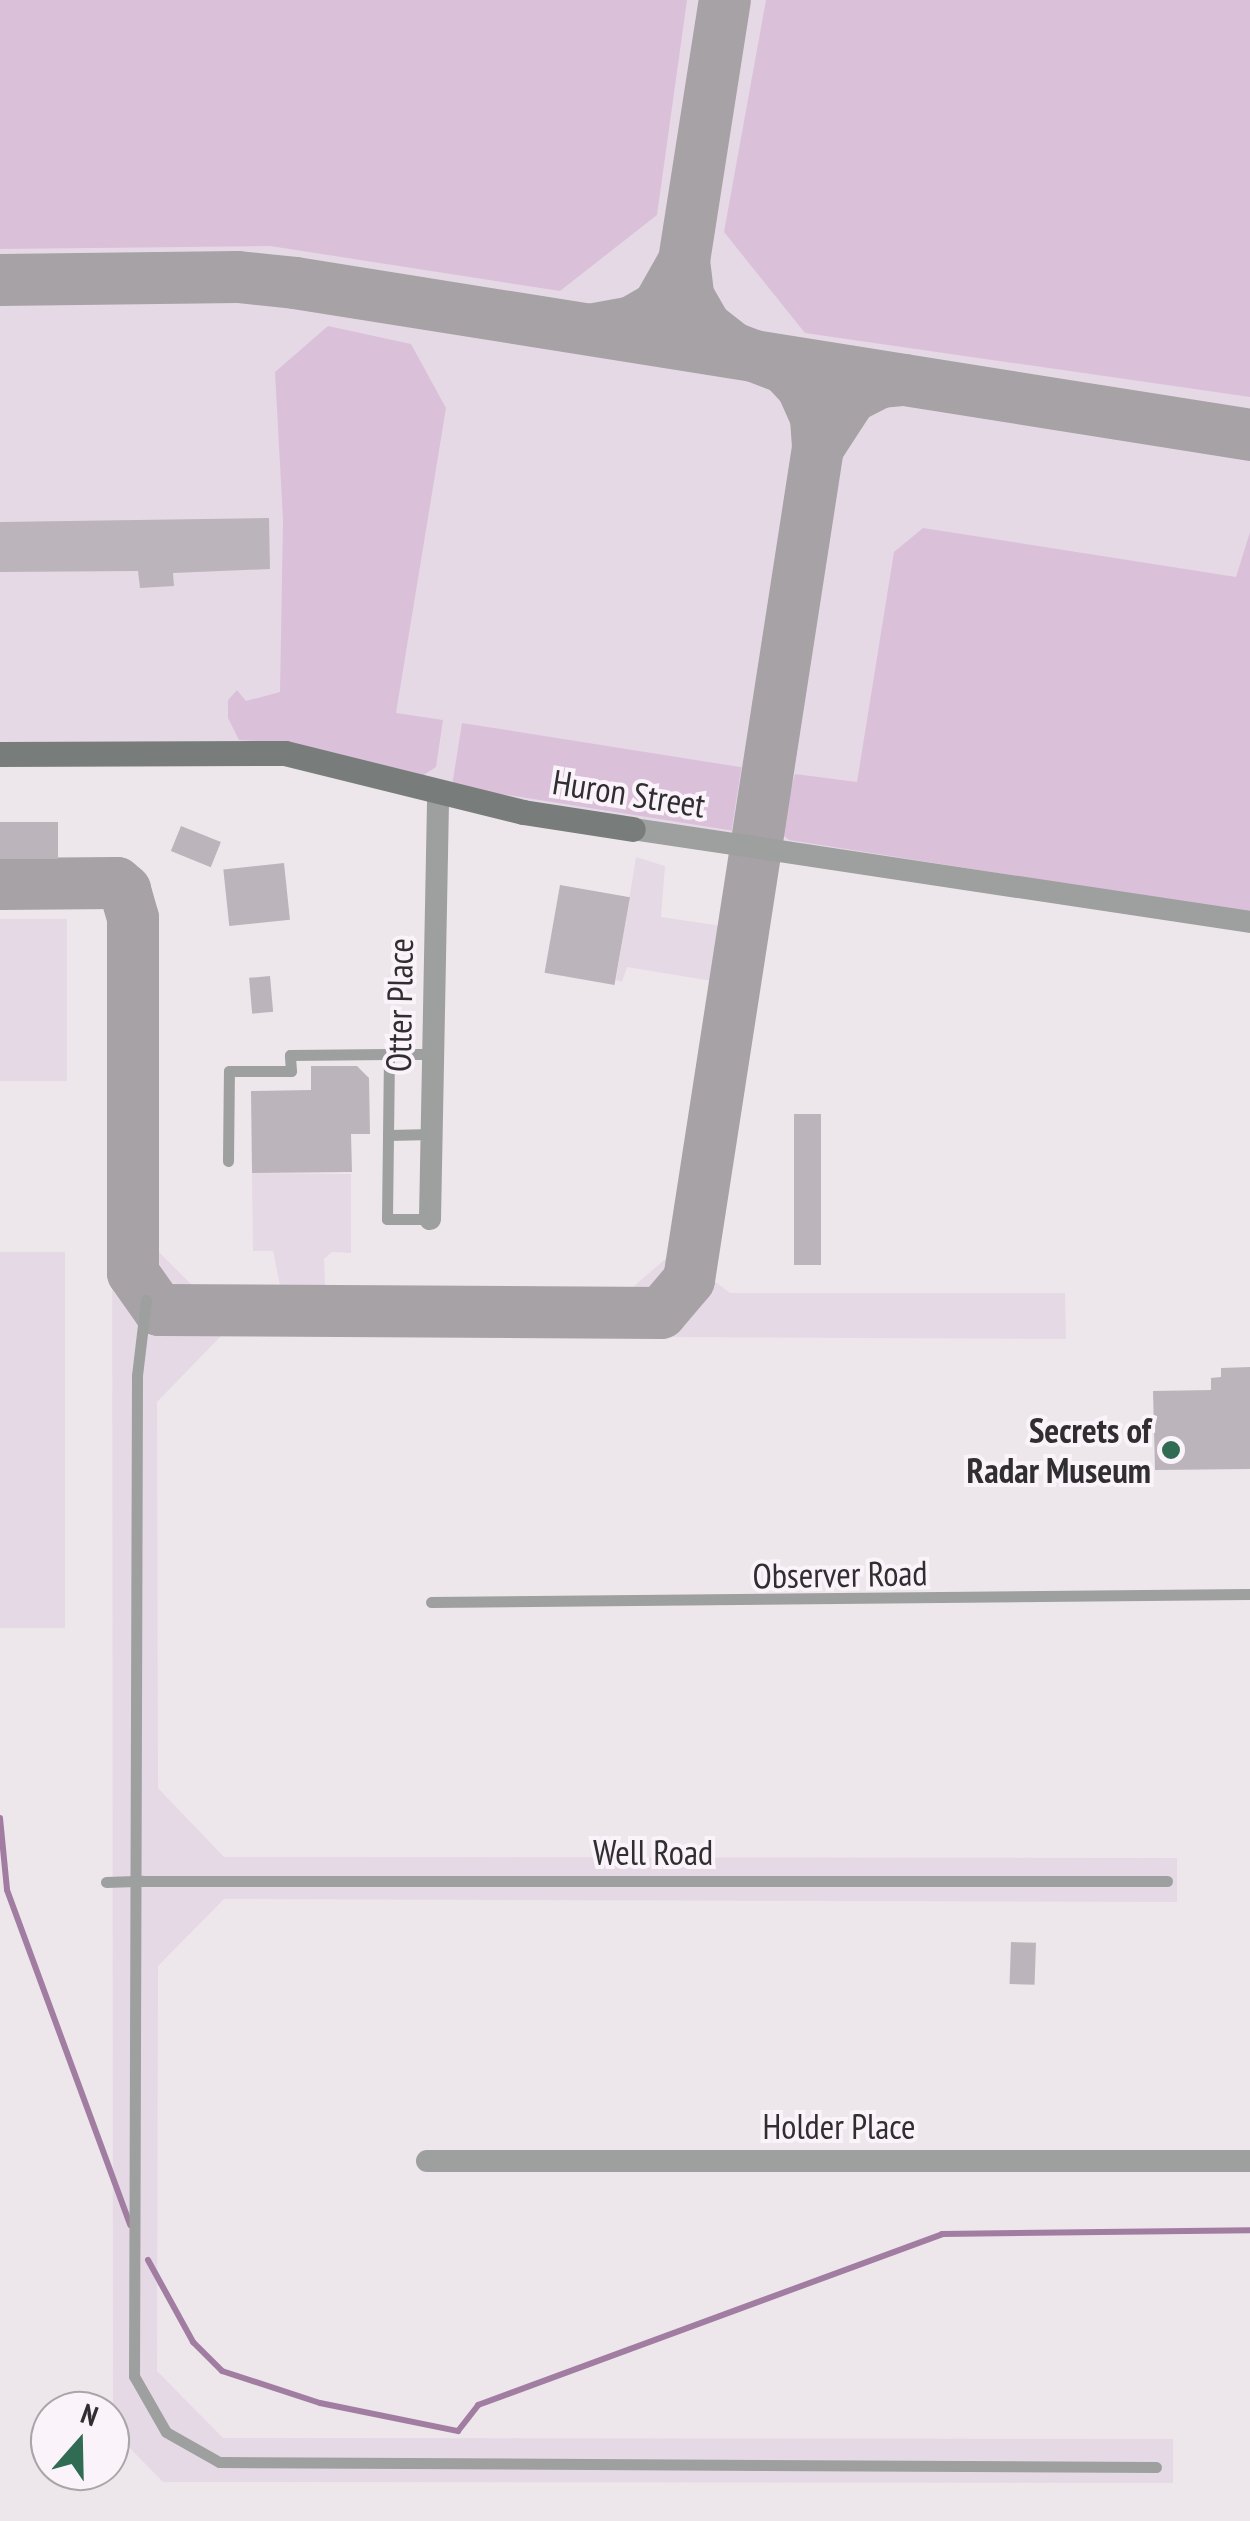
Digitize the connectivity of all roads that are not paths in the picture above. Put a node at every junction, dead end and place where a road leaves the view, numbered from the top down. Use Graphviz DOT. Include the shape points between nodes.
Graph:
graph roads {
  1 [pos="0,754"];
  2 [pos="438,793"];
  3 [pos="633,829"];
  4 [pos="1250,922"];
  5 [pos="389,1054"];
  6 [pos="433,1054"];
  7 [pos="388,1134"];
  8 [pos="432,1134"];
  9 [pos="228,1161"];
  10 [pos="430,1220"];
  11 [pos="146,1300"];
  12 [pos="1250,1594"];
  13 [pos="432,1602"];
  14 [pos="716,1880"];
  15 [pos="139,1881"];
  16 [pos="1166,1881"];
  17 [pos="106,1882"];
  18 [pos="1250,2161"];
  19 [pos="427,2162"];
  20 [pos="1156,2467"];
  1 -- 2 [label="street, Huron Street" via="284,753"];
  2 -- 3 [label="street, Huron Street"];
  2 -- 6 [label="street, Otter Place"];
  3 -- 4 [label="street, Huron Street"];
  5 -- 6 [label="lane"];
  5 -- 7 [label="lane"];
  5 -- 9 [label="lane" via="290,1055 291,1071 229,1071"];
  6 -- 8 [label="street, Otter Place"];
  7 -- 8 [label="lane"];
  7 -- 10 [label="lane" via="387,1219"];
  8 -- 10 [label="street, Otter Place"];
  11 -- 15 [label="lane" via="137,1376"];
  12 -- 13 [label="lane, Observer Road"];
  14 -- 15 [label="lane"];
  15 -- 16 [label="lane, Well Road"];
  15 -- 17 [label="lane"];
  15 -- 20 [label="lane" via="134,2376 166,2432 219,2462"];
  18 -- 19 [label="street, Holder Place"];
}
